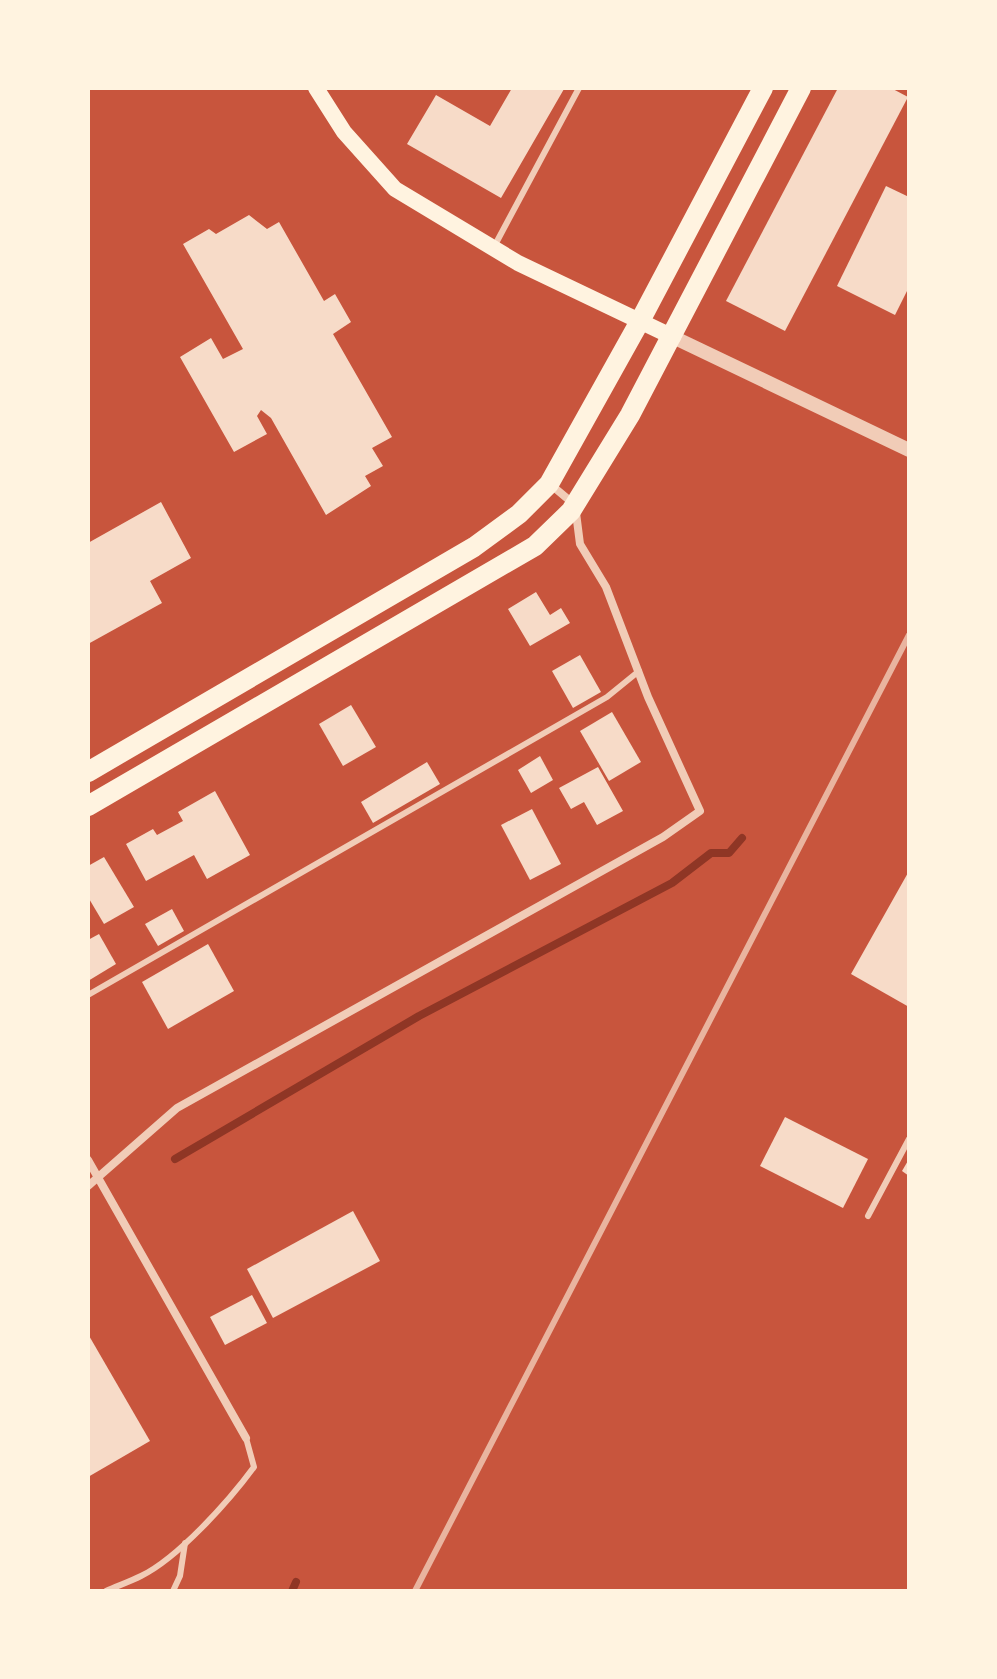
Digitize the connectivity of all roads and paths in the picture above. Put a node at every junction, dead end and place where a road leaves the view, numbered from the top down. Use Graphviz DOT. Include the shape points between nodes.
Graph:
graph roads {
  1 [pos="316,88"];
  2 [pos="579,88"];
  3 [pos="763,88"];
  4 [pos="801,88"];
  5 [pos="493,248"];
  6 [pos="640,321"];
  7 [pos="673,337"];
  8 [pos="909,450"];
  9 [pos="549,484"];
  10 [pos="575,505"];
  11 [pos="639,671"];
  12 [pos="88,772"];
  13 [pos="88,806"];
  14 [pos="88,995"];
  15 [pos="909,1139"];
  16 [pos="88,1160"];
  17 [pos="98,1179"];
  18 [pos="88,1186"];
  19 [pos="868,1216"];
  20 [pos="246,1438"];
  21 [pos="185,1543"];
  22 [pos="106,1591"];
  23 [pos="173,1591"];
  1 -- 5 [label="main road" via="344,132 395,189"];
  2 -- 5 [label="lane"];
  3 -- 6 [label="main road"];
  4 -- 7 [label="main road"];
  5 -- 6 [label="main road"];
  6 -- 7 [label="main road"];
  6 -- 9 [label="main road"];
  7 -- 8 [label="street"];
  7 -- 10 [label="main road"];
  9 -- 10 [label="street"];
  9 -- 12 [label="main road" via="474,547"];
  10 -- 11 [label="street" via="580,544 606,587"];
  10 -- 13 [label="main road" via="535,546"];
  11 -- 14 [label="lane" via="607,697"];
  11 -- 17 [label="street" via="700,811 663,837 177,1108"];
  15 -- 19 [label="lane"];
  16 -- 17 [label="street"];
  17 -- 18 [label="street"];
  17 -- 20 [label="street"];
  20 -- 21 [label="lane" via="254,1467"];
  21 -- 22 [label="lane" via="143,1575"];
  21 -- 23 [label="lane"];
}
